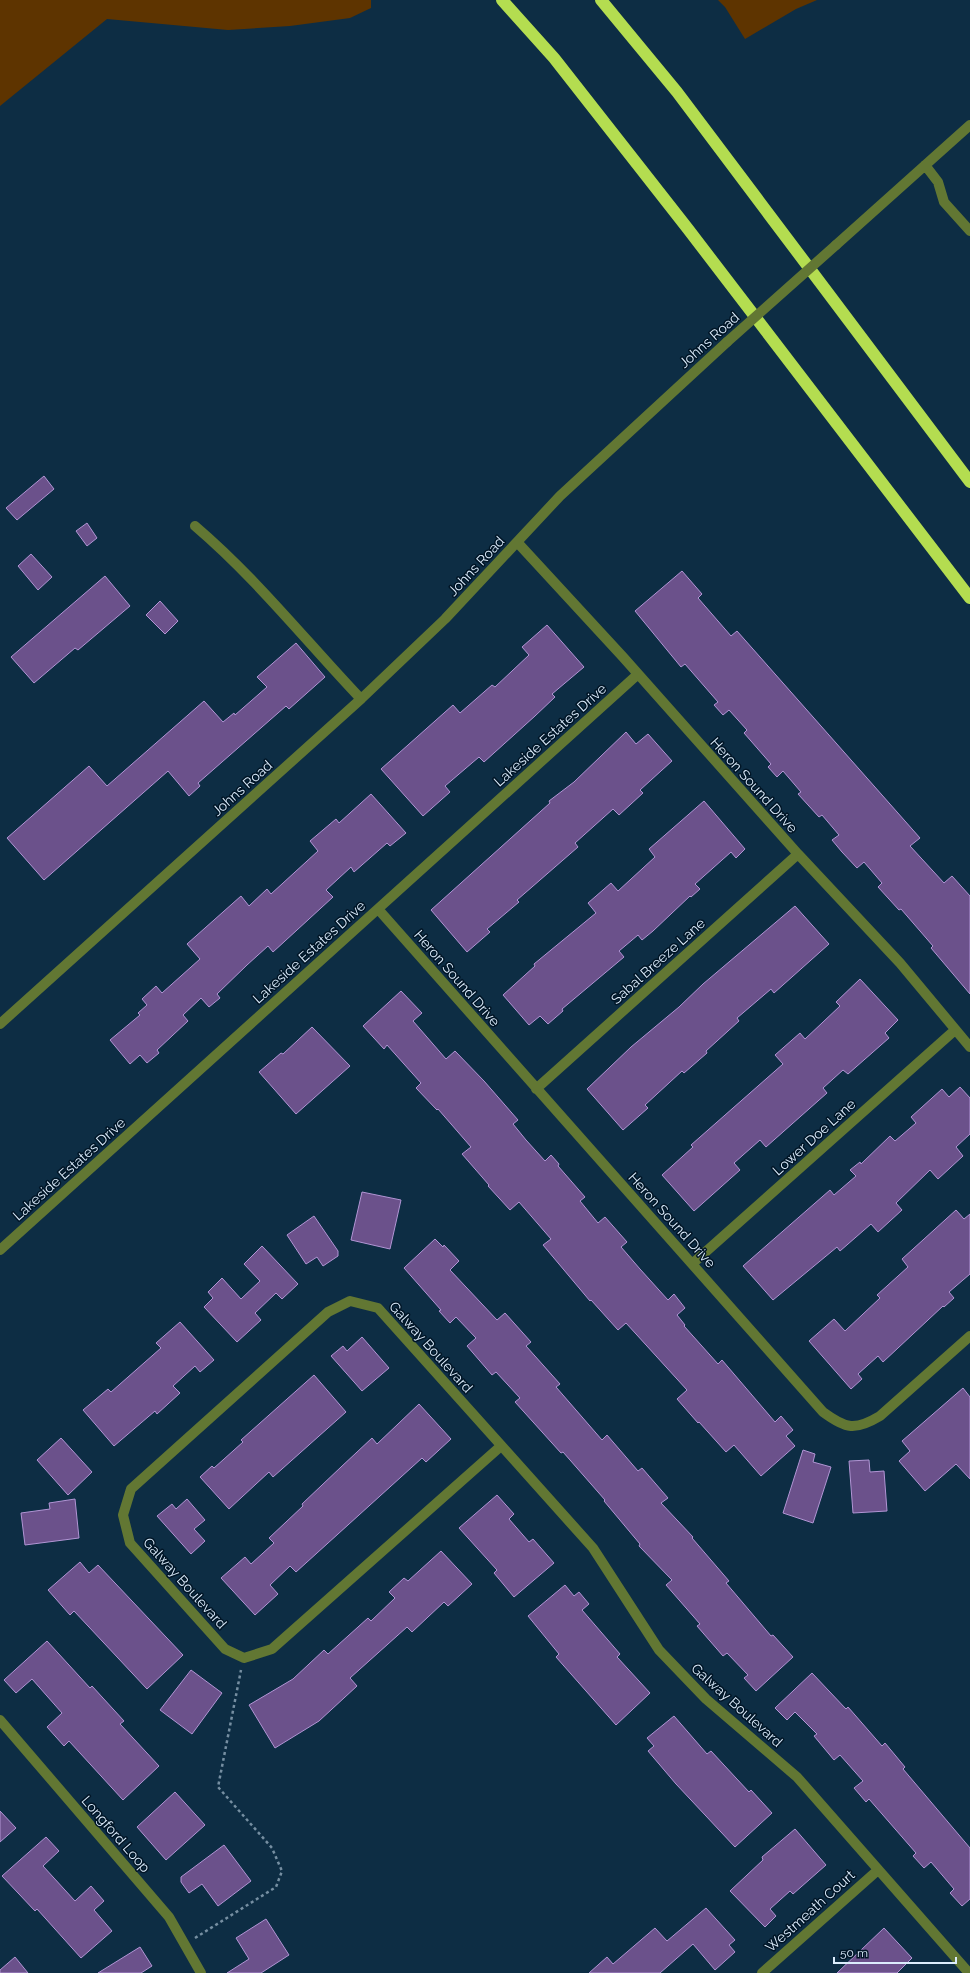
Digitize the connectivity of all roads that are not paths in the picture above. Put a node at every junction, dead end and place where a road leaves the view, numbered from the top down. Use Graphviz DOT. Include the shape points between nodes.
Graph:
graph roads {
  1 [pos="502,0"];
  2 [pos="601,0"];
  3 [pos="970,125"];
  4 [pos="925,165"];
  5 [pos="970,232"];
  6 [pos="970,482"];
  7 [pos="195,526"];
  8 [pos="517,542"];
  9 [pos="970,598"];
  10 [pos="637,675"];
  11 [pos="361,699"];
  12 [pos="798,854"];
  13 [pos="378,909"];
  14 [pos="0,1024"];
  15 [pos="955,1030"];
  16 [pos="970,1047"];
  17 [pos="536,1089"];
  18 [pos="0,1250"];
  19 [pos="692,1264"];
  20 [pos="970,1336"];
  21 [pos="501,1446"];
  22 [pos="0,1720"];
  23 [pos="878,1870"];
  24 [pos="201,1973"];
  25 [pos="762,1973"];
  26 [pos="969,1973"];
  1 -- 9 [label="highway" via="554,58"];
  2 -- 6 [label="highway" via="677,92"];
  3 -- 4 [label="street, Johns Road"];
  4 -- 5 [label="street" via="938,182 944,202"];
  4 -- 8 [label="street, Johns Road, bridge" via="560,496"];
  7 -- 11 [label="street" via="258,585"];
  8 -- 10 [label="street, Heron Sound Drive"];
  8 -- 11 [label="street, Johns Road" via="445,620"];
  10 -- 12 [label="street, Heron Sound Drive"];
  10 -- 13 [label="street, Lakeside Estates Drive"];
  11 -- 14 [label="street, Johns Road"];
  12 -- 15 [label="street, Heron Sound Drive" via="900,963"];
  12 -- 17 [label="street, Sabal Breeze Lane"];
  13 -- 17 [label="street, Heron Sound Drive"];
  13 -- 18 [label="street, Lakeside Estates Drive"];
  15 -- 16 [label="street, Heron Sound Drive"];
  15 -- 19 [label="street, Lower Doe Lane"];
  17 -- 19 [label="street, Heron Sound Drive"];
  19 -- 20 [label="street, Heron Sound Drive" via="823,1412 839,1424 866,1425 880,1416"];
  21 -- 21 [label="street, Galway Boulevard" via="378,1308 350,1301 328,1312 131,1489 123,1515 130,1543 225,1649 244,1658 272,1649"];
  21 -- 23 [label="street, Galway Boulevard" via="593,1548 659,1650 706,1699 797,1777"];
  22 -- 24 [label="street, Longford Loop" via="169,1917"];
  23 -- 25 [label="street, Westmeath Court"];
  23 -- 26 [label="street, Galway Boulevard"];
}
